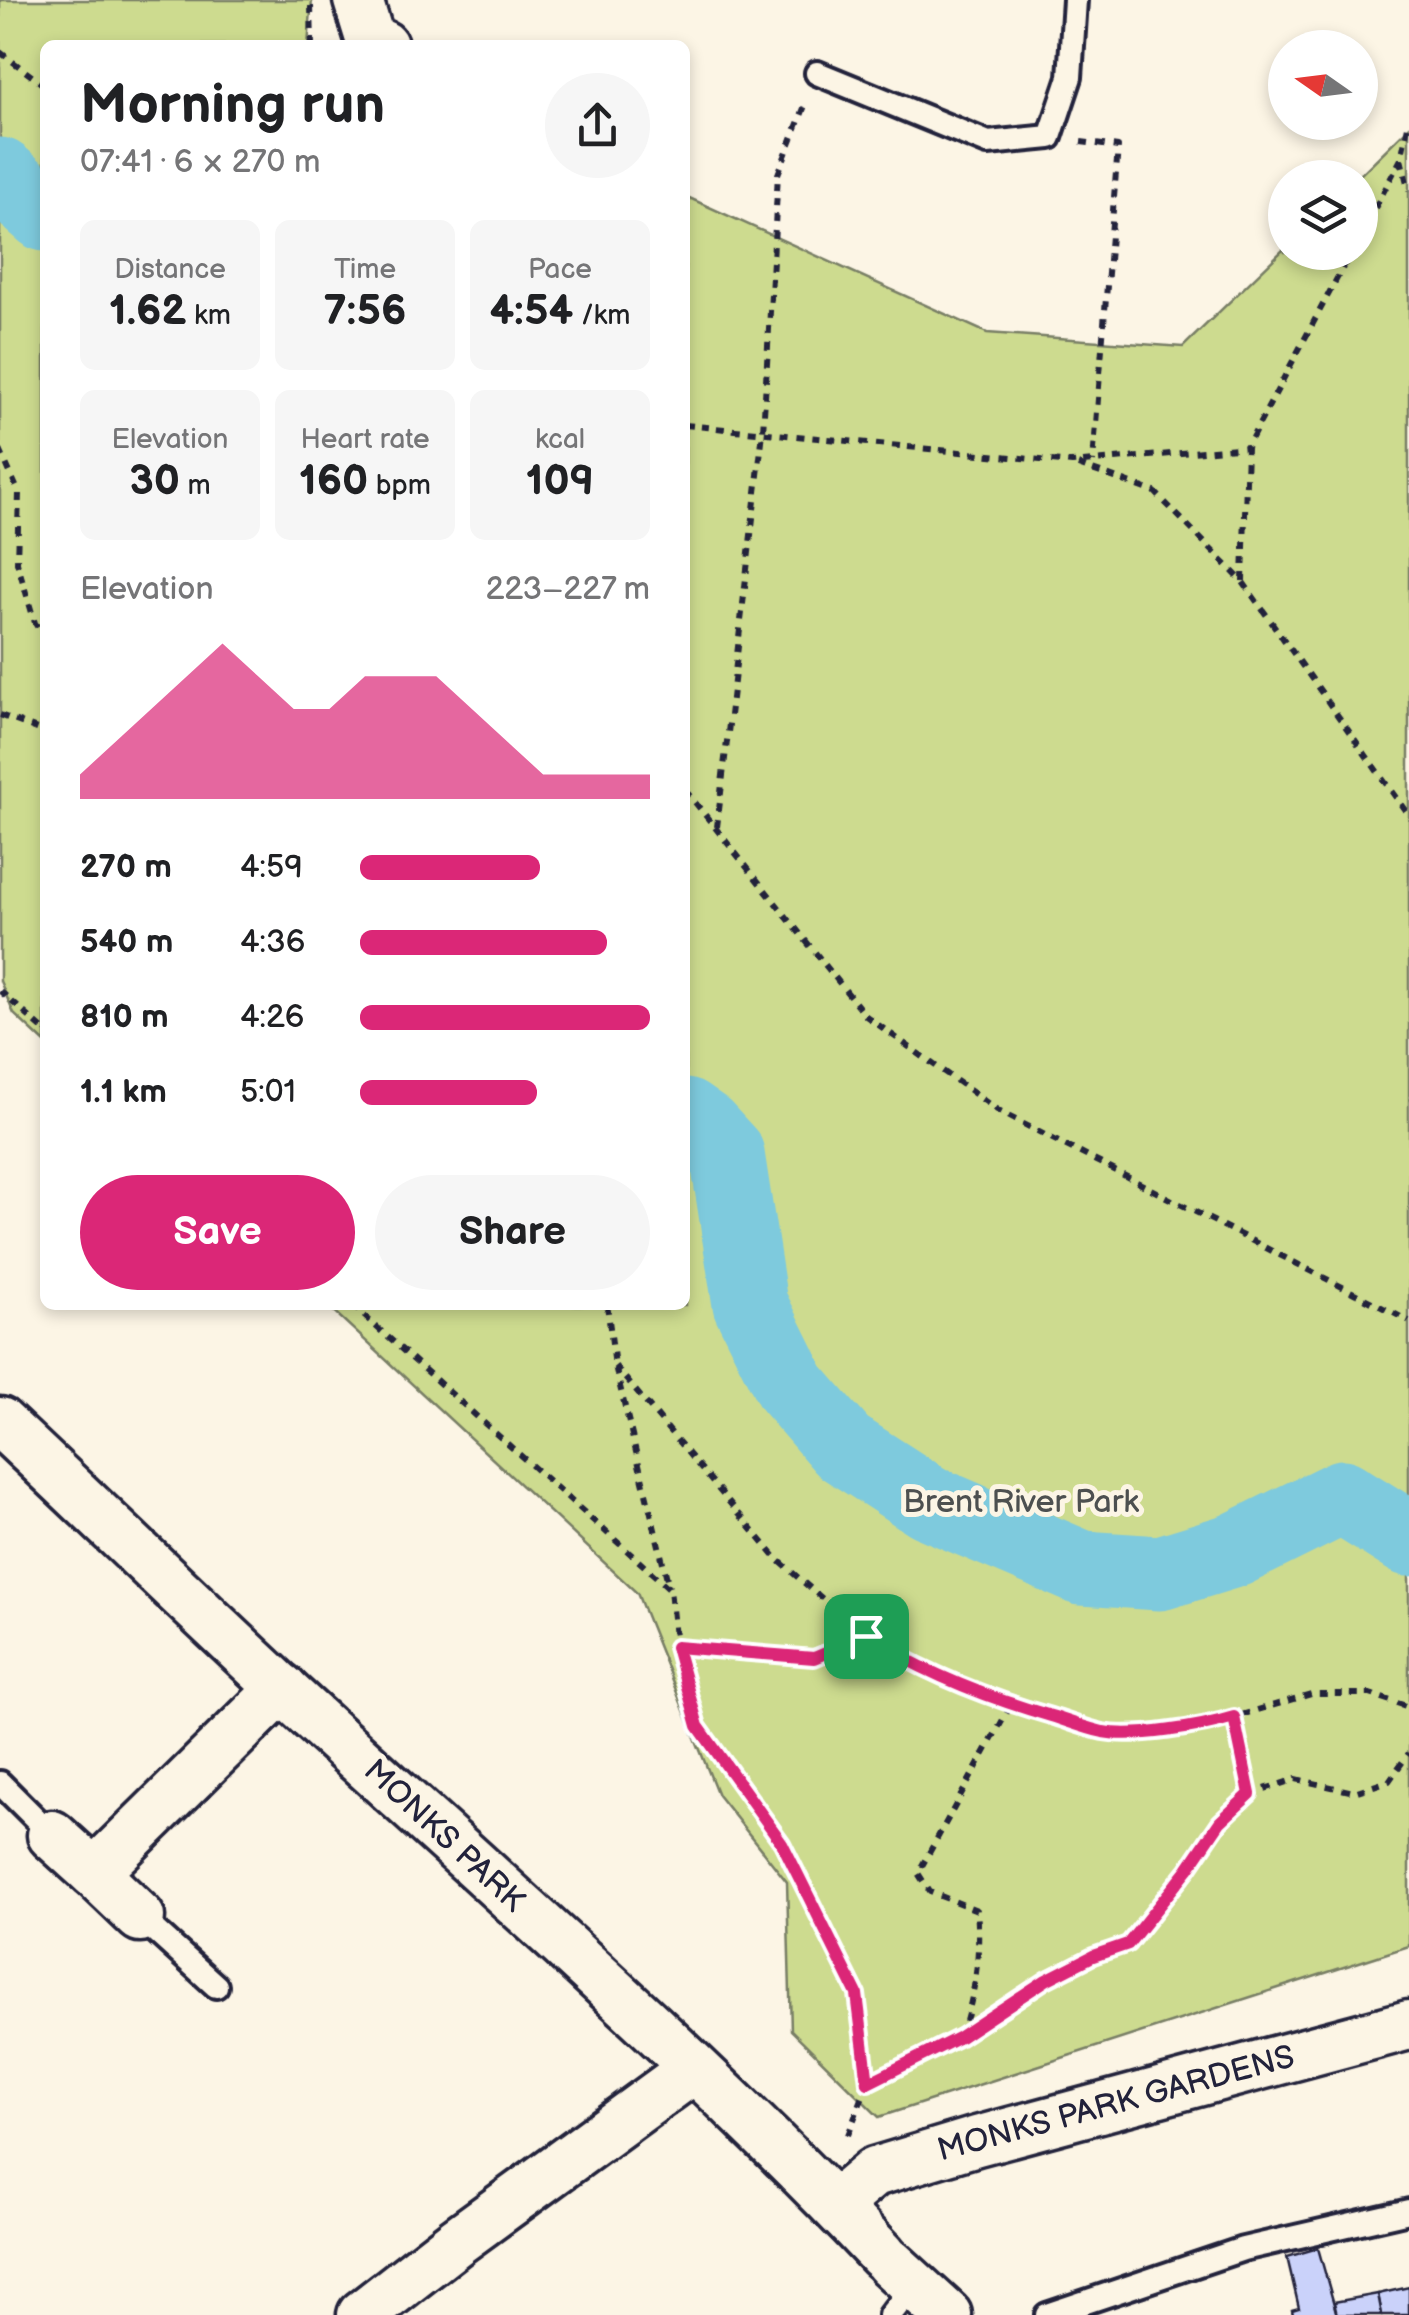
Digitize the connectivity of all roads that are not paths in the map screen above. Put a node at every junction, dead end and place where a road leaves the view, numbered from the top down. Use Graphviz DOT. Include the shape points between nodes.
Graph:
graph roads {
  1 [pos="358,0"];
  2 [pos="1075,0"];
  3 [pos="370,40"];
  4 [pos="817,73"];
  5 [pos="0,1422"];
  6 [pos="282,1688"];
  7 [pos="0,1783"];
  8 [pos="52,1834"];
  9 [pos="94,1873"];
  10 [pos="140,1917"];
  11 [pos="216,1986"];
  12 [pos="1409,2025"];
  13 [pos="693,2070"];
  14 [pos="830,2201"];
  15 [pos="1409,2211"];
  16 [pos="904,2287"];
  17 [pos="362,2315"];
  18 [pos="1046,2315"];
  1 -- 3 [label="street"];
  2 -- 4 [label="lane" via="1070,77 1050,138 988,143"];
  5 -- 6 [label="street, MONKS PARK"];
  6 -- 9 [label="street"];
  6 -- 13 [label="street, MONKS PARK"];
  7 -- 8 [label="lane"];
  8 -- 9 [label="street"];
  9 -- 10 [label="street"];
  10 -- 11 [label="lane"];
  12 -- 14 [label="street, MONKS PARK GARDENS" via="977,2140 874,2172"];
  13 -- 14 [label="street, MONKS PARK"];
  13 -- 17 [label="street"];
  14 -- 16 [label="street, MONKS PARK"];
  15 -- 18 [label="lane" via="1242,2249"];
}
